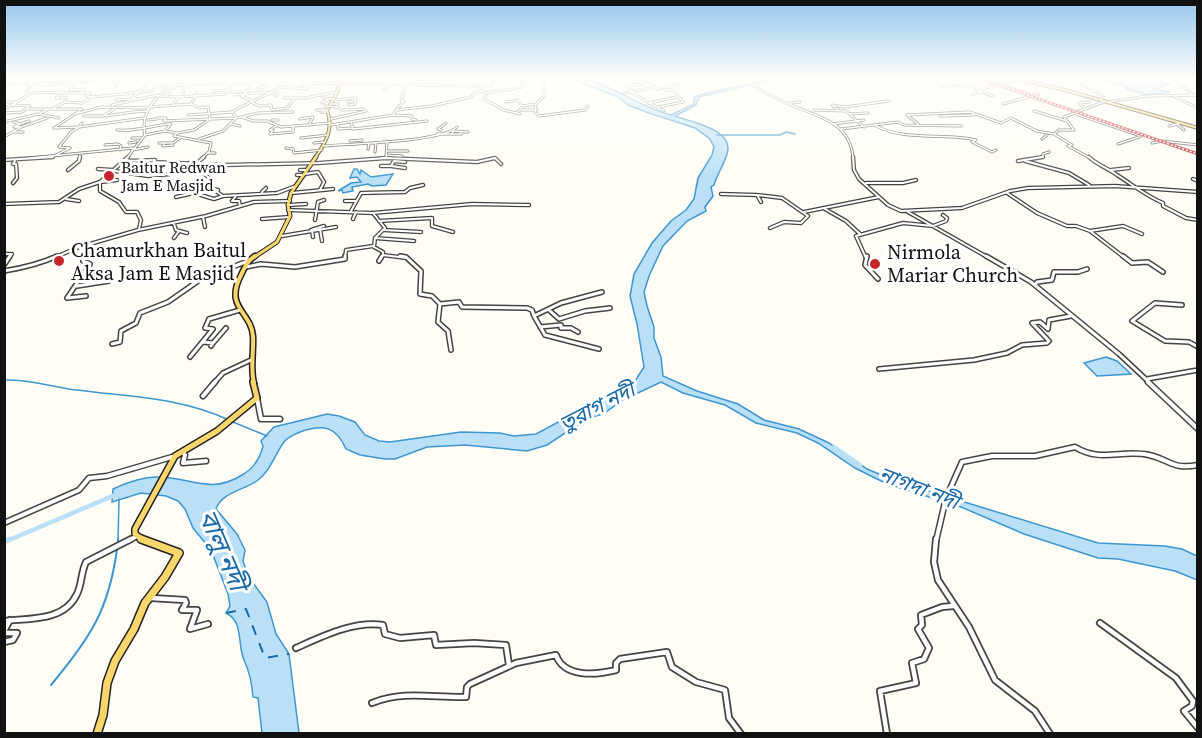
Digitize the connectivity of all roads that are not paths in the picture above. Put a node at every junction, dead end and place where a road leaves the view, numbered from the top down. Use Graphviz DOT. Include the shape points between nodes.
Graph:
graph roads {
  1 [pos="42,112"];
  2 [pos="89,112"];
  3 [pos="109,112"];
  4 [pos="130,112"];
  5 [pos="146,112"];
  6 [pos="231,112"];
  7 [pos="235,112"];
  8 [pos="277,112"];
  9 [pos="330,112"];
  10 [pos="362,112"];
  11 [pos="510,112"];
  12 [pos="536,112"];
  13 [pos="570,112"];
  14 [pos="813,112"];
  15 [pos="960,112"];
  16 [pos="970,112"];
  17 [pos="1038,112"];
  18 [pos="1143,112"];
  19 [pos="516,113"];
  20 [pos="868,113"];
  21 [pos="38,114"];
  22 [pos="75,114"];
  23 [pos="159,114"];
  24 [pos="358,114"];
  25 [pos="520,114"];
  26 [pos="849,114"];
  27 [pos="1077,114"];
  28 [pos="188,115"];
  29 [pos="209,115"];
  30 [pos="393,115"];
  31 [pos="976,115"];
  32 [pos="84,116"];
  33 [pos="103,116"];
  34 [pos="940,116"];
  35 [pos="48,117"];
  36 [pos="242,117"];
  37 [pos="59,118"];
  38 [pos="144,118"];
  39 [pos="236,118"];
  40 [pos="157,119"];
  41 [pos="210,119"];
  42 [pos="222,119"];
  43 [pos="300,119"];
  44 [pos="148,120"];
  45 [pos="278,120"];
  46 [pos="864,120"];
  47 [pos="29,121"];
  48 [pos="272,121"];
  49 [pos="355,121"];
  50 [pos="415,121"];
  51 [pos="427,121"];
  52 [pos="856,121"];
  53 [pos="1069,121"];
  54 [pos="14,122"];
  55 [pos="331,122"];
  56 [pos="4,123"];
  57 [pos="82,123"];
  58 [pos="220,123"];
  59 [pos="351,123"];
  60 [pos="446,123"];
  61 [pos="156,124"];
  62 [pos="230,124"];
  63 [pos="338,124"];
  64 [pos="359,124"];
  65 [pos="833,124"];
  66 [pos="890,124"];
  67 [pos="918,124"];
  68 [pos="932,124"];
  69 [pos="940,124"];
  70 [pos="1179,124"];
  71 [pos="20,125"];
  72 [pos="309,125"];
  73 [pos="276,126"];
  74 [pos="293,126"];
  75 [pos="876,126"];
  76 [pos="961,126"];
  77 [pos="1169,126"];
  78 [pos="79,127"];
  79 [pos="457,127"];
  80 [pos="864,127"];
  81 [pos="896,127"];
  82 [pos="352,128"];
  83 [pos="1197,128"];
  84 [pos="841,129"];
  85 [pos="117,130"];
  86 [pos="143,130"];
  87 [pos="233,130"];
  88 [pos="441,130"];
  89 [pos="902,130"];
  90 [pos="1184,130"];
  91 [pos="165,131"];
  92 [pos="11,132"];
  93 [pos="23,132"];
  94 [pos="452,132"];
  95 [pos="177,133"];
  96 [pos="466,133"];
  97 [pos="398,134"];
  98 [pos="437,134"];
  99 [pos="909,134"];
  100 [pos="1054,134"];
  101 [pos="146,135"];
  102 [pos="328,135"];
  103 [pos="1047,135"];
  104 [pos="4,137"];
  105 [pos="132,138"];
  106 [pos="143,138"];
  107 [pos="181,138"];
  108 [pos="301,138"];
  109 [pos="353,138"];
  110 [pos="199,139"];
  111 [pos="399,139"];
  112 [pos="1042,139"];
  113 [pos="362,140"];
  114 [pos="350,141"];
  115 [pos="387,141"];
  116 [pos="138,142"];
  117 [pos="129,143"];
  118 [pos="166,143"];
  119 [pos="314,143"];
  120 [pos="369,143"];
  121 [pos="376,143"];
  122 [pos="1152,143"];
  123 [pos="159,144"];
  124 [pos="1118,144"];
  125 [pos="105,145"];
  126 [pos="173,145"];
  127 [pos="349,145"];
  128 [pos="1197,145"];
  129 [pos="324,146"];
  130 [pos="148,147"];
  131 [pos="286,148"];
  132 [pos="133,149"];
  133 [pos="368,149"];
  134 [pos="120,150"];
  135 [pos="996,150"];
  136 [pos="387,151"];
  137 [pos="408,151"];
  138 [pos="375,152"];
  139 [pos="207,153"];
  140 [pos="215,153"];
  141 [pos="1049,153"];
  142 [pos="80,155"];
  143 [pos="55,156"];
  144 [pos="402,156"];
  145 [pos="386,157"];
  146 [pos="370,159"];
  147 [pos="4,160"];
  148 [pos="17,160"];
  149 [pos="125,161"];
  150 [pos="1018,161"];
  151 [pos="1025,161"];
  152 [pos="405,162"];
  153 [pos="312,163"];
  154 [pos="189,164"];
  155 [pos="195,164"];
  156 [pos="368,164"];
  157 [pos="501,164"];
  158 [pos="209,165"];
  159 [pos="381,166"];
  160 [pos="390,166"];
  161 [pos="405,168"];
  162 [pos="1129,168"];
  163 [pos="98,169"];
  164 [pos="152,169"];
  165 [pos="183,169"];
  166 [pos="68,170"];
  167 [pos="114,170"];
  168 [pos="300,170"];
  169 [pos="388,170"];
  170 [pos="1109,170"];
  171 [pos="323,171"];
  172 [pos="318,172"];
  173 [pos="304,173"];
  174 [pos="170,174"];
  175 [pos="144,175"];
  176 [pos="297,175"];
  177 [pos="1193,179"];
  178 [pos="117,180"];
  179 [pos="916,180"];
  180 [pos="1197,181"];
  181 [pos="100,182"];
  182 [pos="13,183"];
  183 [pos="864,184"];
  184 [pos="423,185"];
  185 [pos="1089,185"];
  186 [pos="296,186"];
  187 [pos="1135,187"];
  188 [pos="266,188"];
  189 [pos="333,189"];
  190 [pos="320,190"];
  191 [pos="262,192"];
  192 [pos="1006,192"];
  193 [pos="1197,192"];
  194 [pos="277,193"];
  195 [pos="292,193"];
  196 [pos="721,194"];
  197 [pos="237,195"];
  198 [pos="757,195"];
  199 [pos="223,196"];
  200 [pos="176,197"];
  201 [pos="879,197"];
  202 [pos="64,199"];
  203 [pos="324,200"];
  204 [pos="79,201"];
  205 [pos="268,201"];
  206 [pos="345,201"];
  207 [pos="355,201"];
  208 [pos="761,202"];
  209 [pos="4,204"];
  210 [pos="306,204"];
  211 [pos="529,205"];
  212 [pos="240,206"];
  213 [pos="289,206"];
  214 [pos="825,208"];
  215 [pos="315,210"];
  216 [pos="351,211"];
  217 [pos="907,211"];
  218 [pos="356,212"];
  219 [pos="804,212"];
  220 [pos="373,213"];
  221 [pos="943,214"];
  222 [pos="203,216"];
  223 [pos="290,217"];
  224 [pos="262,219"];
  225 [pos="353,219"];
  226 [pos="187,220"];
  227 [pos="315,220"];
  228 [pos="1197,220"];
  229 [pos="379,221"];
  230 [pos="174,223"];
  231 [pos="189,226"];
  232 [pos="324,226"];
  233 [pos="933,226"];
  234 [pos="205,227"];
  235 [pos="336,227"];
  236 [pos="770,228"];
  237 [pos="320,229"];
  238 [pos="138,230"];
  239 [pos="312,230"];
  240 [pos="382,230"];
  241 [pos="179,231"];
  242 [pos="1090,231"];
  243 [pos="422,232"];
  244 [pos="453,232"];
  245 [pos="187,233"];
  246 [pos="860,234"];
  247 [pos="1142,234"];
  248 [pos="282,236"];
  249 [pos="313,237"];
  250 [pos="174,238"];
  251 [pos="375,238"];
  252 [pos="322,241"];
  253 [pos="414,241"];
  254 [pos="90,245"];
  255 [pos="373,246"];
  256 [pos="4,254"];
  257 [pos="383,255"];
  258 [pos="248,261"];
  259 [pos="379,261"];
  260 [pos="4,265"];
  261 [pos="246,267"];
  262 [pos="1088,269"];
  263 [pos="4,271"];
  264 [pos="1163,272"];
  265 [pos="878,279"];
  266 [pos="109,281"];
  267 [pos="1035,285"];
  268 [pos="75,287"];
  269 [pos="602,292"];
  270 [pos="86,296"];
  271 [pos="440,304"];
  272 [pos="1182,305"];
  273 [pos="609,308"];
  274 [pos="240,310"];
  275 [pos="549,310"];
  276 [pos="534,316"];
  277 [pos="1072,316"];
  278 [pos="540,327"];
  279 [pos="226,328"];
  280 [pos="578,332"];
  281 [pos="202,342"];
  282 [pos="112,344"];
  283 [pos="1197,347"];
  284 [pos="599,349"];
  285 [pos="451,350"];
  286 [pos="190,357"];
  287 [pos="251,360"];
  288 [pos="879,369"];
  289 [pos="1197,370"];
  290 [pos="1147,379"];
  291 [pos="203,396"];
  292 [pos="257,398"];
  293 [pos="280,419"];
  294 [pos="1197,429"];
  295 [pos="181,451"];
  296 [pos="173,459"];
  297 [pos="206,461"];
  298 [pos="1197,465"];
  299 [pos="4,523"];
  300 [pos="137,536"];
  301 [pos="149,597"];
  302 [pos="953,606"];
  303 [pos="7,621"];
  304 [pos="1100,623"];
  305 [pos="208,624"];
  306 [pos="4,632"];
  307 [pos="4,642"];
  308 [pos="296,648"];
  309 [pos="509,666"];
  310 [pos="372,702"];
  311 [pos="1197,728"];
  312 [pos="97,734"];
  313 [pos="741,734"];
  314 [pos="886,734"];
  315 [pos="1050,734"];
  1 -- 21 [label="street"];
  2 -- 22 [label="street"];
  3 -- 33 [label="street"];
  4 -- 33 [label="street"];
  5 -- 38 [label="street"];
  6 -- 29 [label="street"];
  7 -- 39 [label="street"];
  8 -- 36 [label="street"];
  9 -- 55 [label="main road"];
  10 -- 24 [label="street"];
  11 -- 19 [label="street"];
  12 -- 13 [label="street" via="541,117"];
  14 -- 65 [label="street"];
  15 -- 67 [label="street" via="907,115"];
  16 -- 31 [label="street"];
  17 -- 53 [label="street"];
  18 -- 70 [label="main road"];
  19 -- 25 [label="street"];
  20 -- 26 [label="street"];
  21 -- 35 [label="street"];
  21 -- 54 [label="street"];
  22 -- 78 [label="street" via="54,128"];
  23 -- 40 [label="street"];
  24 -- 55 [label="street"];
  26 -- 52 [label="street"];
  27 -- 53 [label="street" via="1064,118"];
  27 -- 124 [label="street" via="1142,136"];
  28 -- 29 [label="street"];
  29 -- 41 [label="street"];
  30 -- 49 [label="street"];
  30 -- 50 [label="street" via="412,116"];
  31 -- 34 [label="street"];
  31 -- 103 [label="street" via="1001,123 1012,118"];
  32 -- 33 [label="street"];
  35 -- 37 [label="street"];
  35 -- 71 [label="street"];
  36 -- 39 [label="street"];
  36 -- 48 [label="street"];
  38 -- 78 [label="street"];
  38 -- 86 [label="street"];
  39 -- 42 [label="street"];
  39 -- 62 [label="street"];
  40 -- 41 [label="street"];
  40 -- 44 [label="street"];
  40 -- 61 [label="street"];
  41 -- 42 [label="street"];
  41 -- 95 [label="street" via="194,130"];
  42 -- 58 [label="street"];
  43 -- 72 [label="street" via="314,117"];
  45 -- 48 [label="street"];
  46 -- 52 [label="street"];
  47 -- 71 [label="street"];
  48 -- 73 [label="street"];
  49 -- 59 [label="street"];
  49 -- 64 [label="street"];
  50 -- 51 [label="street"];
  50 -- 82 [label="street"];
  52 -- 65 [label="street"];
  52 -- 80 [label="street"];
  53 -- 100 [label="street" via="1074,131 1059,130"];
  54 -- 56 [label="street"];
  54 -- 71 [label="street"];
  55 -- 63 [label="street"];
  55 -- 72 [label="street"];
  55 -- 102 [label="main road"];
  57 -- 78 [label="street"];
  59 -- 63 [label="street"];
  59 -- 82 [label="street"];
  60 -- 88 [label="street" via="438,129"];
  61 -- 86 [label="street"];
  61 -- 91 [label="street" via="171,124"];
  62 -- 87 [label="street" via="239,126"];
  62 -- 110 [label="street" via="223,131"];
  63 -- 82 [label="street" via="338,129"];
  65 -- 84 [label="street"];
  66 -- 67 [label="street"];
  66 -- 75 [label="street"];
  66 -- 81 [label="street"];
  67 -- 68 [label="street"];
  68 -- 69 [label="street"];
  68 -- 76 [label="street"];
  70 -- 77 [label="street"];
  70 -- 83 [label="main road"];
  70 -- 90 [label="street"];
  71 -- 92 [label="street"];
  72 -- 74 [label="street"];
  73 -- 74 [label="street"];
  73 -- 74 [label="street" via="270,134 293,132"];
  75 -- 80 [label="street"];
  75 -- 99 [label="street" via="886,133"];
  78 -- 143 [label="street" via="59,147 70,148"];
  79 -- 94 [label="street"];
  80 -- 84 [label="street"];
  84 -- 183 [label="street" via="852,145 854,170"];
  85 -- 86 [label="street"];
  86 -- 101 [label="street"];
  88 -- 94 [label="street"];
  88 -- 98 [label="street"];
  89 -- 99 [label="street"];
  91 -- 95 [label="street"];
  91 -- 101 [label="street"];
  92 -- 93 [label="street"];
  92 -- 104 [label="street"];
  94 -- 96 [label="street"];
  94 -- 98 [label="street"];
  95 -- 107 [label="street" via="174,136"];
  97 -- 111 [label="street"];
  98 -- 111 [label="street"];
  99 -- 135 [label="street" via="957,135 975,140 972,142 984,149"];
  100 -- 103 [label="street"];
  100 -- 170 [label="street"];
  101 -- 106 [label="street"];
  102 -- 108 [label="street"];
  102 -- 129 [label="main road"];
  103 -- 112 [label="street"];
  105 -- 106 [label="street"];
  106 -- 116 [label="street"];
  107 -- 110 [label="street"];
  107 -- 118 [label="street"];
  109 -- 114 [label="street"];
  110 -- 139 [label="street" via="211,143"];
  111 -- 115 [label="street"];
  113 -- 114 [label="street"];
  114 -- 127 [label="street"];
  115 -- 121 [label="street"];
  115 -- 136 [label="street"];
  116 -- 117 [label="street"];
  116 -- 132 [label="street"];
  118 -- 123 [label="street"];
  118 -- 126 [label="street" via="163,146"];
  119 -- 129 [label="street"];
  120 -- 121 [label="street"];
  120 -- 127 [label="street"];
  120 -- 133 [label="street"];
  121 -- 138 [label="street"];
  122 -- 128 [label="street"];
  125 -- 134 [label="street" via="118,144"];
  127 -- 129 [label="street"];
  129 -- 131 [label="street" via="294,153"];
  129 -- 153 [label="main road"];
  130 -- 132 [label="street"];
  132 -- 134 [label="street"];
  132 -- 149 [label="street"];
  134 -- 142 [label="street"];
  136 -- 137 [label="street"];
  136 -- 145 [label="street"];
  139 -- 140 [label="street"];
  139 -- 155 [label="street"];
  141 -- 151 [label="street"];
  142 -- 143 [label="street"];
  142 -- 166 [label="street"];
  143 -- 148 [label="street"];
  144 -- 145 [label="street"];
  145 -- 146 [label="street"];
  145 -- 157 [label="street" via="454,162 495,158"];
  146 -- 153 [label="street"];
  146 -- 156 [label="street"];
  147 -- 148 [label="street"];
  148 -- 182 [label="street" via="13,163 17,173"];
  149 -- 154 [label="street"];
  149 -- 167 [label="street"];
  150 -- 151 [label="street"];
  151 -- 185 [label="street" via="1069,173"];
  152 -- 160 [label="street" via="394,161"];
  153 -- 158 [label="street"];
  153 -- 173 [label="main road"];
  154 -- 155 [label="street"];
  154 -- 165 [label="street"];
  155 -- 158 [label="street"];
  158 -- 199 [label="street" via="200,171 212,180 208,188"];
  159 -- 160 [label="street"];
  160 -- 161 [label="street"];
  160 -- 169 [label="street"];
  162 -- 170 [label="street"];
  163 -- 167 [label="street"];
  164 -- 175 [label="street"];
  167 -- 175 [label="street"];
  167 -- 181 [label="street"];
  168 -- 173 [label="street"];
  170 -- 187 [label="street"];
  171 -- 172 [label="street"];
  172 -- 173 [label="street"];
  172 -- 190 [label="street" via="324,182"];
  173 -- 176 [label="street"];
  173 -- 186 [label="main road"];
  174 -- 175 [label="street"];
  177 -- 180 [label="street"];
  178 -- 181 [label="street"];
  179 -- 183 [label="street"];
  181 -- 202 [label="street"];
  181 -- 238 [label="street" via="103,194 122,204 126,212 137,212 141,220"];
  183 -- 201 [label="street"];
  184 -- 207 [label="street" via="405,192 361,193"];
  185 -- 187 [label="street"];
  185 -- 192 [label="street"];
  186 -- 194 [label="street"];
  186 -- 195 [label="main road"];
  187 -- 193 [label="street"];
  187 -- 228 [label="street" via="1163,206"];
  188 -- 191 [label="street"];
  189 -- 190 [label="street"];
  190 -- 195 [label="street"];
  191 -- 194 [label="street"];
  191 -- 197 [label="street"];
  192 -- 217 [label="street" via="962,208"];
  192 -- 242 [label="street" via="1047,218"];
  194 -- 205 [label="street"];
  195 -- 213 [label="main road"];
  196 -- 198 [label="street"];
  197 -- 199 [label="street"];
  197 -- 212 [label="street" via="232,201 239,201"];
  198 -- 208 [label="street"];
  198 -- 219 [label="street" via="782,198"];
  199 -- 200 [label="street" via="214,199 194,193"];
  201 -- 214 [label="street"];
  201 -- 217 [label="street" via="897,210"];
  202 -- 204 [label="street"];
  202 -- 209 [label="street"];
  203 -- 215 [label="street" via="318,202"];
  205 -- 212 [label="street"];
  205 -- 213 [label="street"];
  206 -- 207 [label="street"];
  207 -- 216 [label="street"];
  210 -- 213 [label="street"];
  211 -- 220 [label="street" via="472,204"];
  212 -- 222 [label="street"];
  213 -- 215 [label="street"];
  213 -- 223 [label="main road"];
  214 -- 219 [label="street"];
  214 -- 246 [label="street"];
  215 -- 216 [label="street"];
  215 -- 227 [label="street"];
  216 -- 218 [label="street"];
  217 -- 233 [label="street"];
  218 -- 220 [label="street"];
  218 -- 225 [label="street"];
  219 -- 236 [label="street" via="808,216 803,222 784,222"];
  220 -- 229 [label="street"];
  221 -- 233 [label="street" via="946,221"];
  222 -- 226 [label="street"];
  222 -- 234 [label="street"];
  223 -- 224 [label="street"];
  223 -- 248 [label="main road"];
  226 -- 230 [label="street"];
  226 -- 231 [label="street"];
  229 -- 240 [label="street" via="385,227"];
  229 -- 244 [label="street" via="432,218 432,226"];
  230 -- 238 [label="street"];
  230 -- 241 [label="street"];
  232 -- 239 [label="street"];
  233 -- 246 [label="street" via="907,222"];
  233 -- 267 [label="street"];
  235 -- 237 [label="street"];
  237 -- 239 [label="street"];
  237 -- 252 [label="street"];
  238 -- 254 [label="street"];
  239 -- 248 [label="street"];
  239 -- 249 [label="street"];
  240 -- 243 [label="street"];
  240 -- 251 [label="street"];
  241 -- 245 [label="street"];
  241 -- 250 [label="street"];
  242 -- 247 [label="street" via="1124,226"];
  242 -- 264 [label="street" via="1132,263 1148,262"];
  246 -- 265 [label="street" via="856,238 867,255 865,265"];
  248 -- 258 [label="main road"];
  251 -- 253 [label="street"];
  251 -- 255 [label="street"];
  254 -- 263 [label="street" via="26,268"];
  254 -- 268 [label="street" via="83,261 90,264"];
  255 -- 257 [label="street"];
  255 -- 261 [label="street" via="345,250 345,259 328,263"];
  256 -- 260 [label="street" via="12,254"];
  257 -- 259 [label="street"];
  257 -- 271 [label="street" via="406,257 420,270 420,294 432,296"];
  258 -- 261 [label="main road"];
  258 -- 282 [label="street" via="201,279 168,302 140,313 136,323 121,331 120,342"];
  261 -- 274 [label="main road" via="234,288"];
  262 -- 267 [label="street" via="1054,272 1052,280"];
  266 -- 268 [label="street"];
  267 -- 277 [label="street"];
  268 -- 270 [label="street" via="67,298"];
  269 -- 275 [label="street"];
  271 -- 276 [label="street" via="527,308"];
  271 -- 285 [label="street" via="438,322 448,331"];
  272 -- 283 [label="street" via="1155,303 1132,321 1158,341 1189,342"];
  273 -- 275 [label="street" via="560,319"];
  274 -- 281 [label="street" via="209,320 205,328 214,328"];
  274 -- 287 [label="main road" via="253,333"];
  275 -- 276 [label="street"];
  276 -- 278 [label="street"];
  277 -- 288 [label="street" via="1049,320 1048,328 1040,322 1032,323 1047,343 1022,345 1007,353 974,360"];
  277 -- 290 [label="street"];
  278 -- 280 [label="street" via="561,326"];
  278 -- 284 [label="street" via="545,335"];
  279 -- 281 [label="street" via="212,344"];
  281 -- 286 [label="street"];
  287 -- 291 [label="street" via="223,373"];
  287 -- 292 [label="main road"];
  289 -- 290 [label="street"];
  290 -- 294 [label="street"];
  292 -- 293 [label="street" via="261,419"];
  292 -- 295 [label="main road" via="219,429"];
  295 -- 296 [label="main road"];
  295 -- 297 [label="street" via="185,454 183,463"];
  296 -- 299 [label="street" via="89,478 79,490"];
  296 -- 300 [label="main road" via="135,529"];
  298 -- 302 [label="street" via="1180,468 1144,454 1089,455 1075,447 1035,456 992,456 962,462 946,491 933,564"];
  300 -- 301 [label="main road" via="179,553"];
  300 -- 303 [label="street" via="86,562 77,595 60,614"];
  301 -- 305 [label="street" via="185,600 182,610 197,610 190,629"];
  301 -- 312 [label="main road" via="109,675"];
  302 -- 314 [label="street" via="921,616 918,629 929,648 924,659 912,663 916,683 880,691"];
  302 -- 315 [label="street" via="973,633 998,683 1034,707"];
  303 -- 306 [label="street"];
  304 -- 311 [label="street" via="1182,684 1193,701 1184,711"];
  306 -- 307 [label="street" via="17,633 13,640"];
  308 -- 309 [label="street" via="376,623 383,625 385,634 393,638 434,635 436,645 506,645"];
  309 -- 310 [label="street" via="470,684 466,697 405,693"];
  309 -- 313 [label="street" via="556,655 564,668 602,673 616,670 620,659 667,652 672,666 696,682 725,690 729,718"];
}
